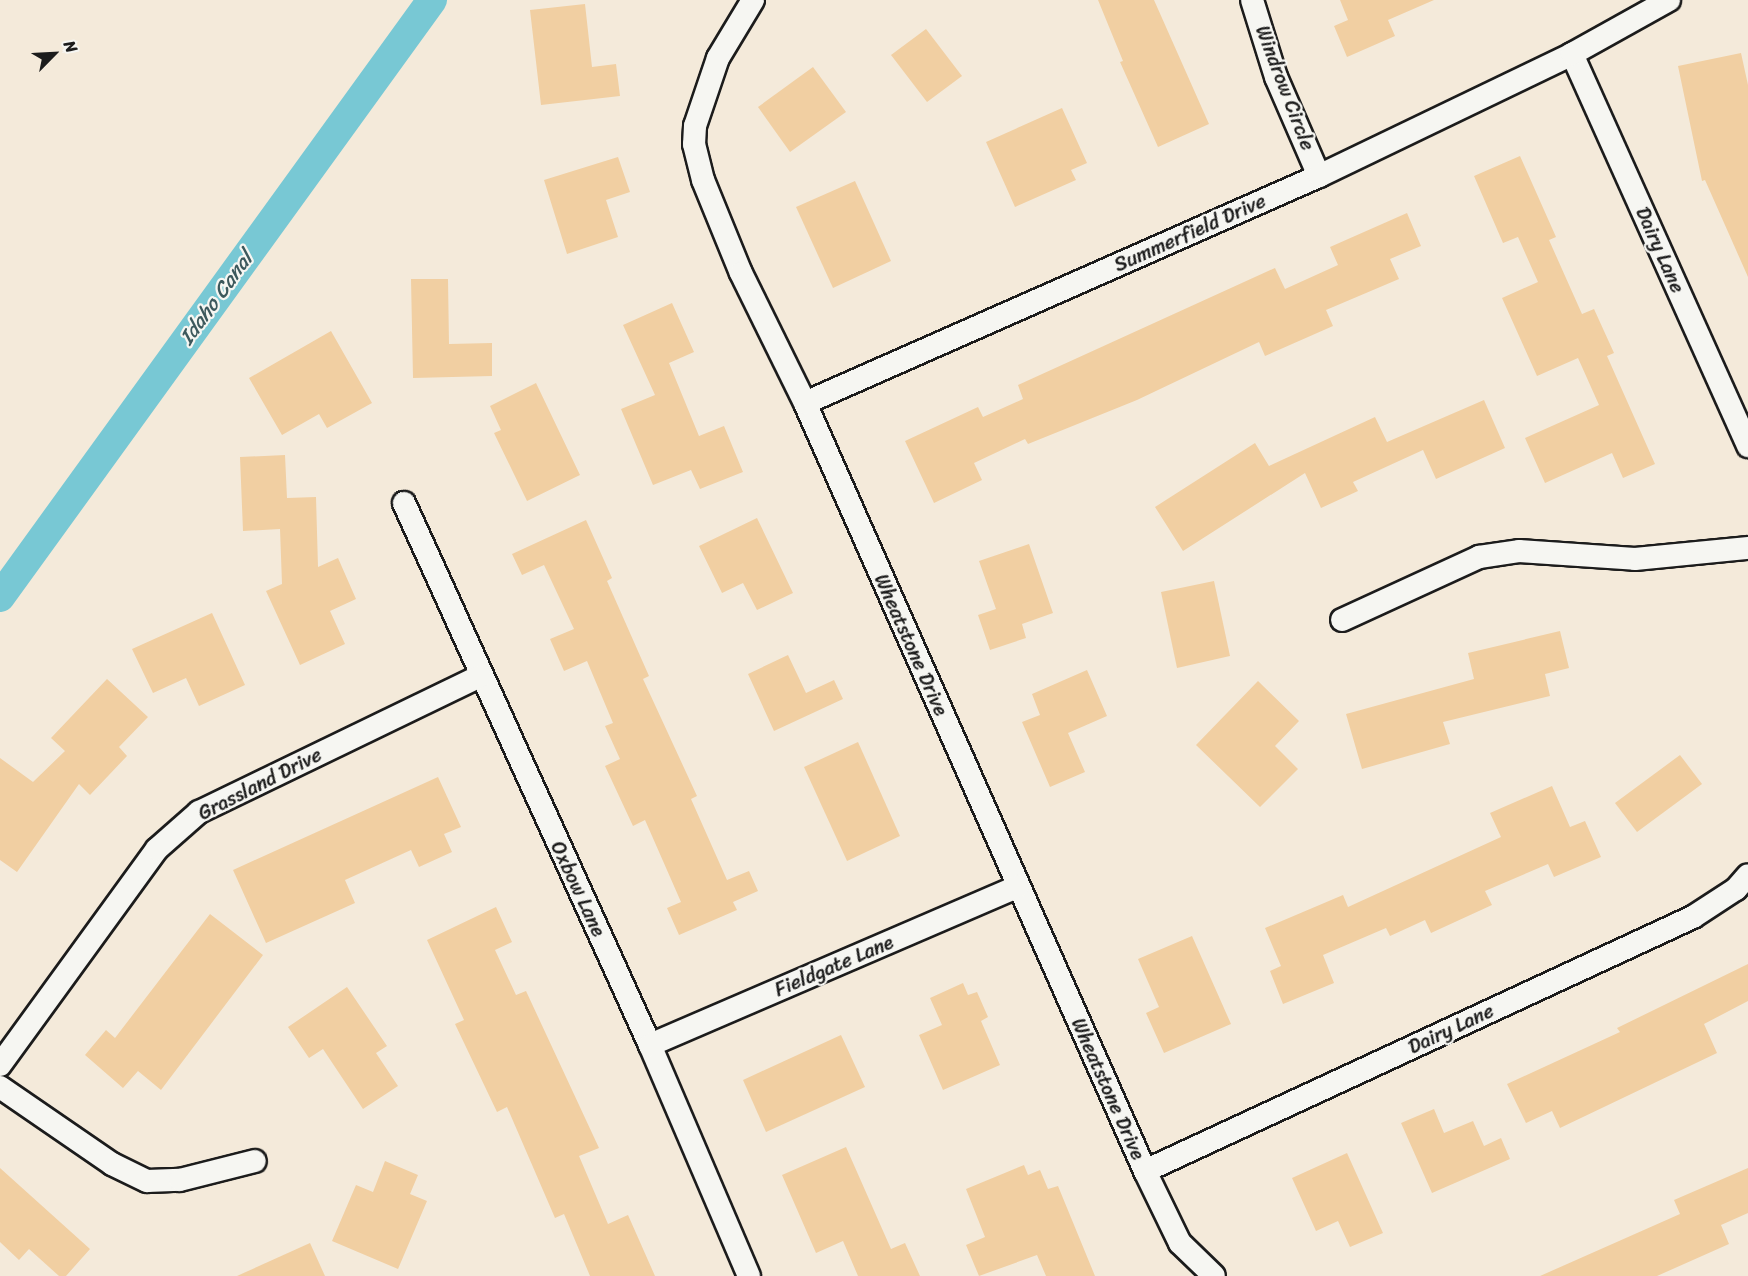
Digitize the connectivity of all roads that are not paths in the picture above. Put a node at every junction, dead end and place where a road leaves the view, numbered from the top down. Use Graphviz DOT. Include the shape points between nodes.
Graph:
graph roads {
  1 [pos="753,0"];
  2 [pos="1252,0"];
  3 [pos="1669,0"];
  4 [pos="1572,54"];
  5 [pos="1319,176"];
  6 [pos="804,403"];
  7 [pos="1748,446"];
  8 [pos="404,503"];
  9 [pos="1748,548"];
  10 [pos="1342,620"];
  11 [pos="480,676"];
  12 [pos="1748,875"];
  13 [pos="1017,886"];
  14 [pos="650,1045"];
  15 [pos="0,1065"];
  16 [pos="0,1087"];
  17 [pos="255,1161"];
  18 [pos="1145,1171"];
  19 [pos="749,1276"];
  20 [pos="1214,1276"];
  1 -- 6 [label="street, Wheatstone Drive" via="718,58 695,126 694,144 703,180 741,273"];
  2 -- 5 [label="street, Windrow Circle" via="1276,77"];
  3 -- 4 [label="street, Summerfield Drive"];
  4 -- 5 [label="street, Summerfield Drive"];
  4 -- 7 [label="street, Dairy Lane"];
  5 -- 6 [label="street, Summerfield Drive"];
  6 -- 13 [label="street, Wheatstone Drive"];
  8 -- 11 [label="street, Oxbow Lane"];
  9 -- 10 [label="street" via="1635,560 1519,551 1479,557"];
  11 -- 14 [label="street, Oxbow Lane"];
  11 -- 15 [label="street, Grassland Drive" via="199,812 157,849"];
  12 -- 18 [label="street, Dairy Lane" via="1736,889 1694,917"];
  13 -- 14 [label="street, Fieldgate Lane"];
  13 -- 18 [label="street, Wheatstone Drive"];
  14 -- 19 [label="street, Oxbow Lane"];
  16 -- 17 [label="street" via="112,1164 147,1181 180,1180"];
  18 -- 20 [label="street, Wheatstone Drive" via="1180,1243"];
}
